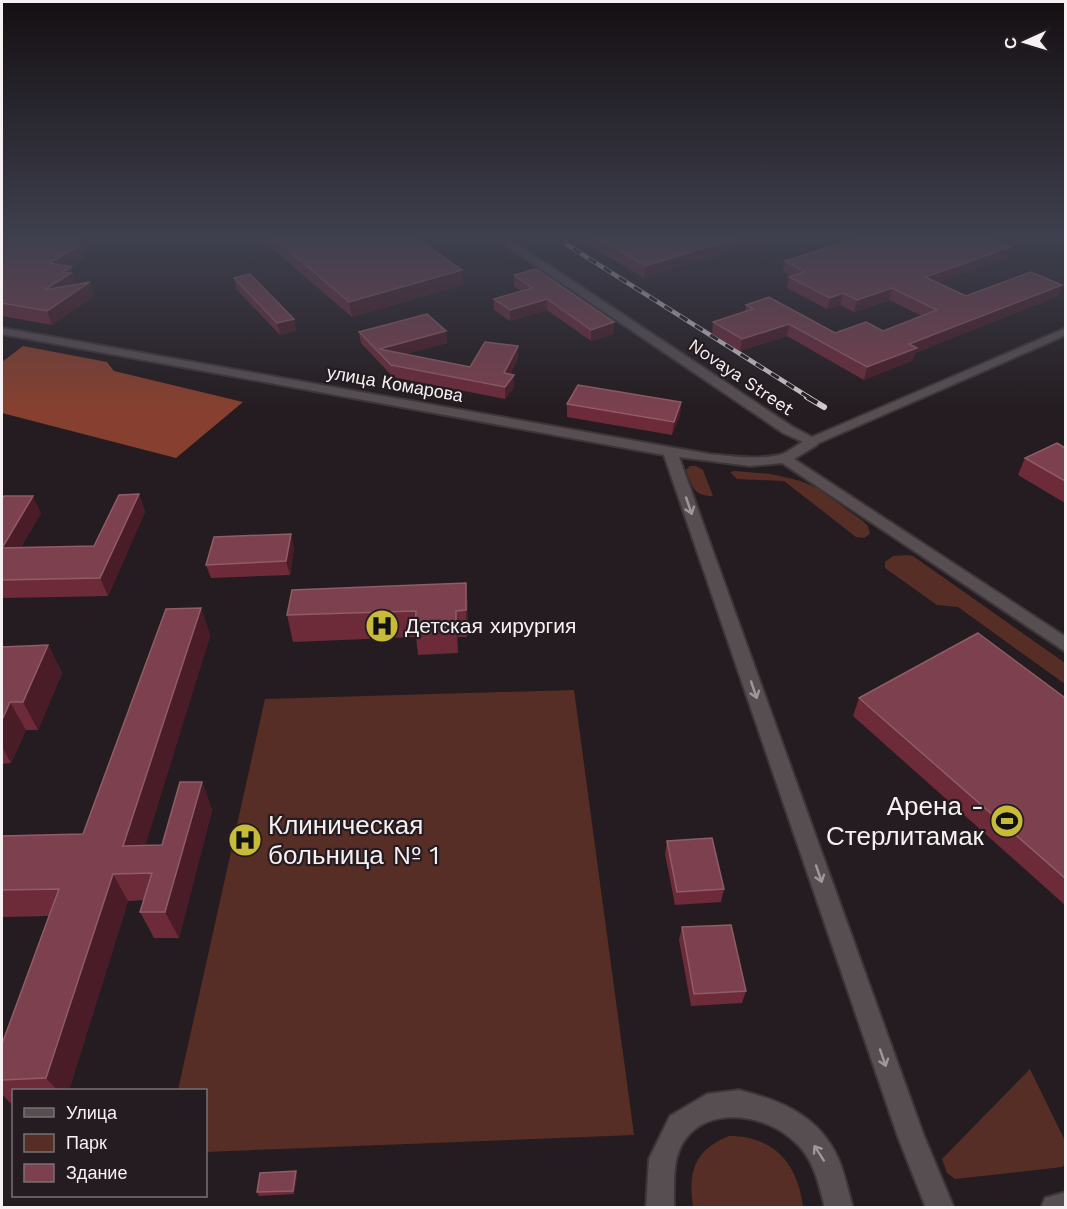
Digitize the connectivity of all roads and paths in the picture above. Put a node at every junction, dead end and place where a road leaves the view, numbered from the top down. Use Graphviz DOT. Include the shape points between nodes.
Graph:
graph roads {
  1 [pos="586,295"];
  2 [pos="2,331"];
  3 [pos="1065,331"];
  4 [pos="812,442"];
  5 [pos="670,451"];
  6 [pos="784,458"];
  7 [pos="1065,646"];
  8 [pos="1065,1206"];
  9 [pos="660,1208"];
  10 [pos="839,1208"];
  11 [pos="940,1208"];
  12 [pos="1055,1208"];
  1 -- 4 [label="street, Novaya Street" via="788,430"];
  2 -- 5 [label="street, улица Комарова"];
  3 -- 4 [label="street"];
  4 -- 6 [label="street"];
  5 -- 6 [label="street, улица Комарова" via="744,460"];
  5 -- 11 [label="street, one-way" via="910,1137"];
  6 -- 7 [label="street"];
  8 -- 12 [label="street"];
  10 -- 9 [label="street, one-way" via="834,1182 821,1154 802,1130 779,1112 753,1103 728,1101 704,1107 684,1121 670,1138 661,1160"];
}
